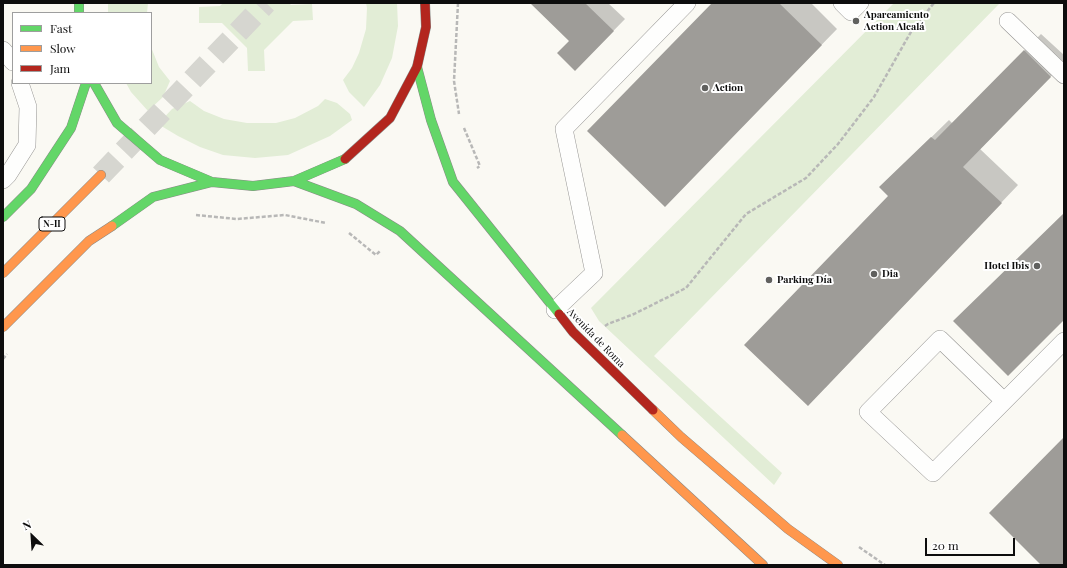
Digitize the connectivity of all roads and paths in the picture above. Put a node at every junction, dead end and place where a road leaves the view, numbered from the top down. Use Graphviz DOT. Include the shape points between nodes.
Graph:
graph roads {
  1 [pos="425,3"];
  2 [pos="458,3"];
  3 [pos="687,3"];
  4 [pos="842,3"];
  5 [pos="860,3"];
  6 [pos="934,3"];
  7 [pos="1008,21"];
  8 [pos="3,50"];
  9 [pos="12,61"];
  10 [pos="417,67"];
  11 [pos="1064,75"];
  12 [pos="20,84"];
  13 [pos="86,84"];
  14 [pos="95,84"];
  15 [pos="459,115"];
  16 [pos="462,122"];
  17 [pos="100,175"];
  18 [pos="3,180"];
  19 [pos="294,181"];
  20 [pos="212,182"];
  21 [pos="453,182"];
  22 [pos="190,215"];
  23 [pos="3,217"];
  24 [pos="328,224"];
  25 [pos="400,231"];
  26 [pos="348,232"];
  27 [pos="3,273"];
  28 [pos="555,310"];
  29 [pos="3,327"];
  30 [pos="603,328"];
  31 [pos="1064,341"];
  32 [pos="8,353"];
  33 [pos="3,358"];
  34 [pos="1004,400"];
  35 [pos="859,547"];
  36 [pos="763,565"];
  37 [pos="838,565"];
  38 [pos="885,565"];
  1 -- 10 [label="street" via="426,27"];
  2 -- 15 [label="path" via="454,82"];
  3 -- 28 [label="lane" via="564,129 594,273"];
  4 -- 5 [label="lane" via="851,12"];
  6 -- 30 [label="path" via="912,30 874,97 838,144 806,178 746,214 686,288"];
  7 -- 11 [label="lane"];
  8 -- 9 [label="lane"];
  10 -- 19 [label="street" via="390,118 347,158"];
  10 -- 21 [label="street, Avenida de Roma" via="431,120"];
  12 -- 18 [label="lane" via="28,107 26,145"];
  13 -- 23 [label="street" via="71,128 32,189"];
  14 -- 20 [label="street" via="117,123 160,160"];
  16 -- 21 [label="path" via="480,166"];
  17 -- 27 [label="street, N-II"];
  19 -- 20 [label="street" via="253,186"];
  19 -- 25 [label="street" via="356,204"];
  20 -- 29 [label="street" via="153,197 88,241"];
  21 -- 28 [label="street, Avenida de Roma"];
  22 -- 24 [label="path" via="237,219 286,215"];
  25 -- 26 [label="path" via="376,255"];
  25 -- 36 [label="street"];
  28 -- 37 [label="street, Avenida de Roma" via="573,332 681,438 788,529"];
  31 -- 34 [label="lane"];
  32 -- 33 [label="path"];
  34 -- 34 [label="lane" via="940,339 868,412 933,473"];
  35 -- 38 [label="path"];
}
